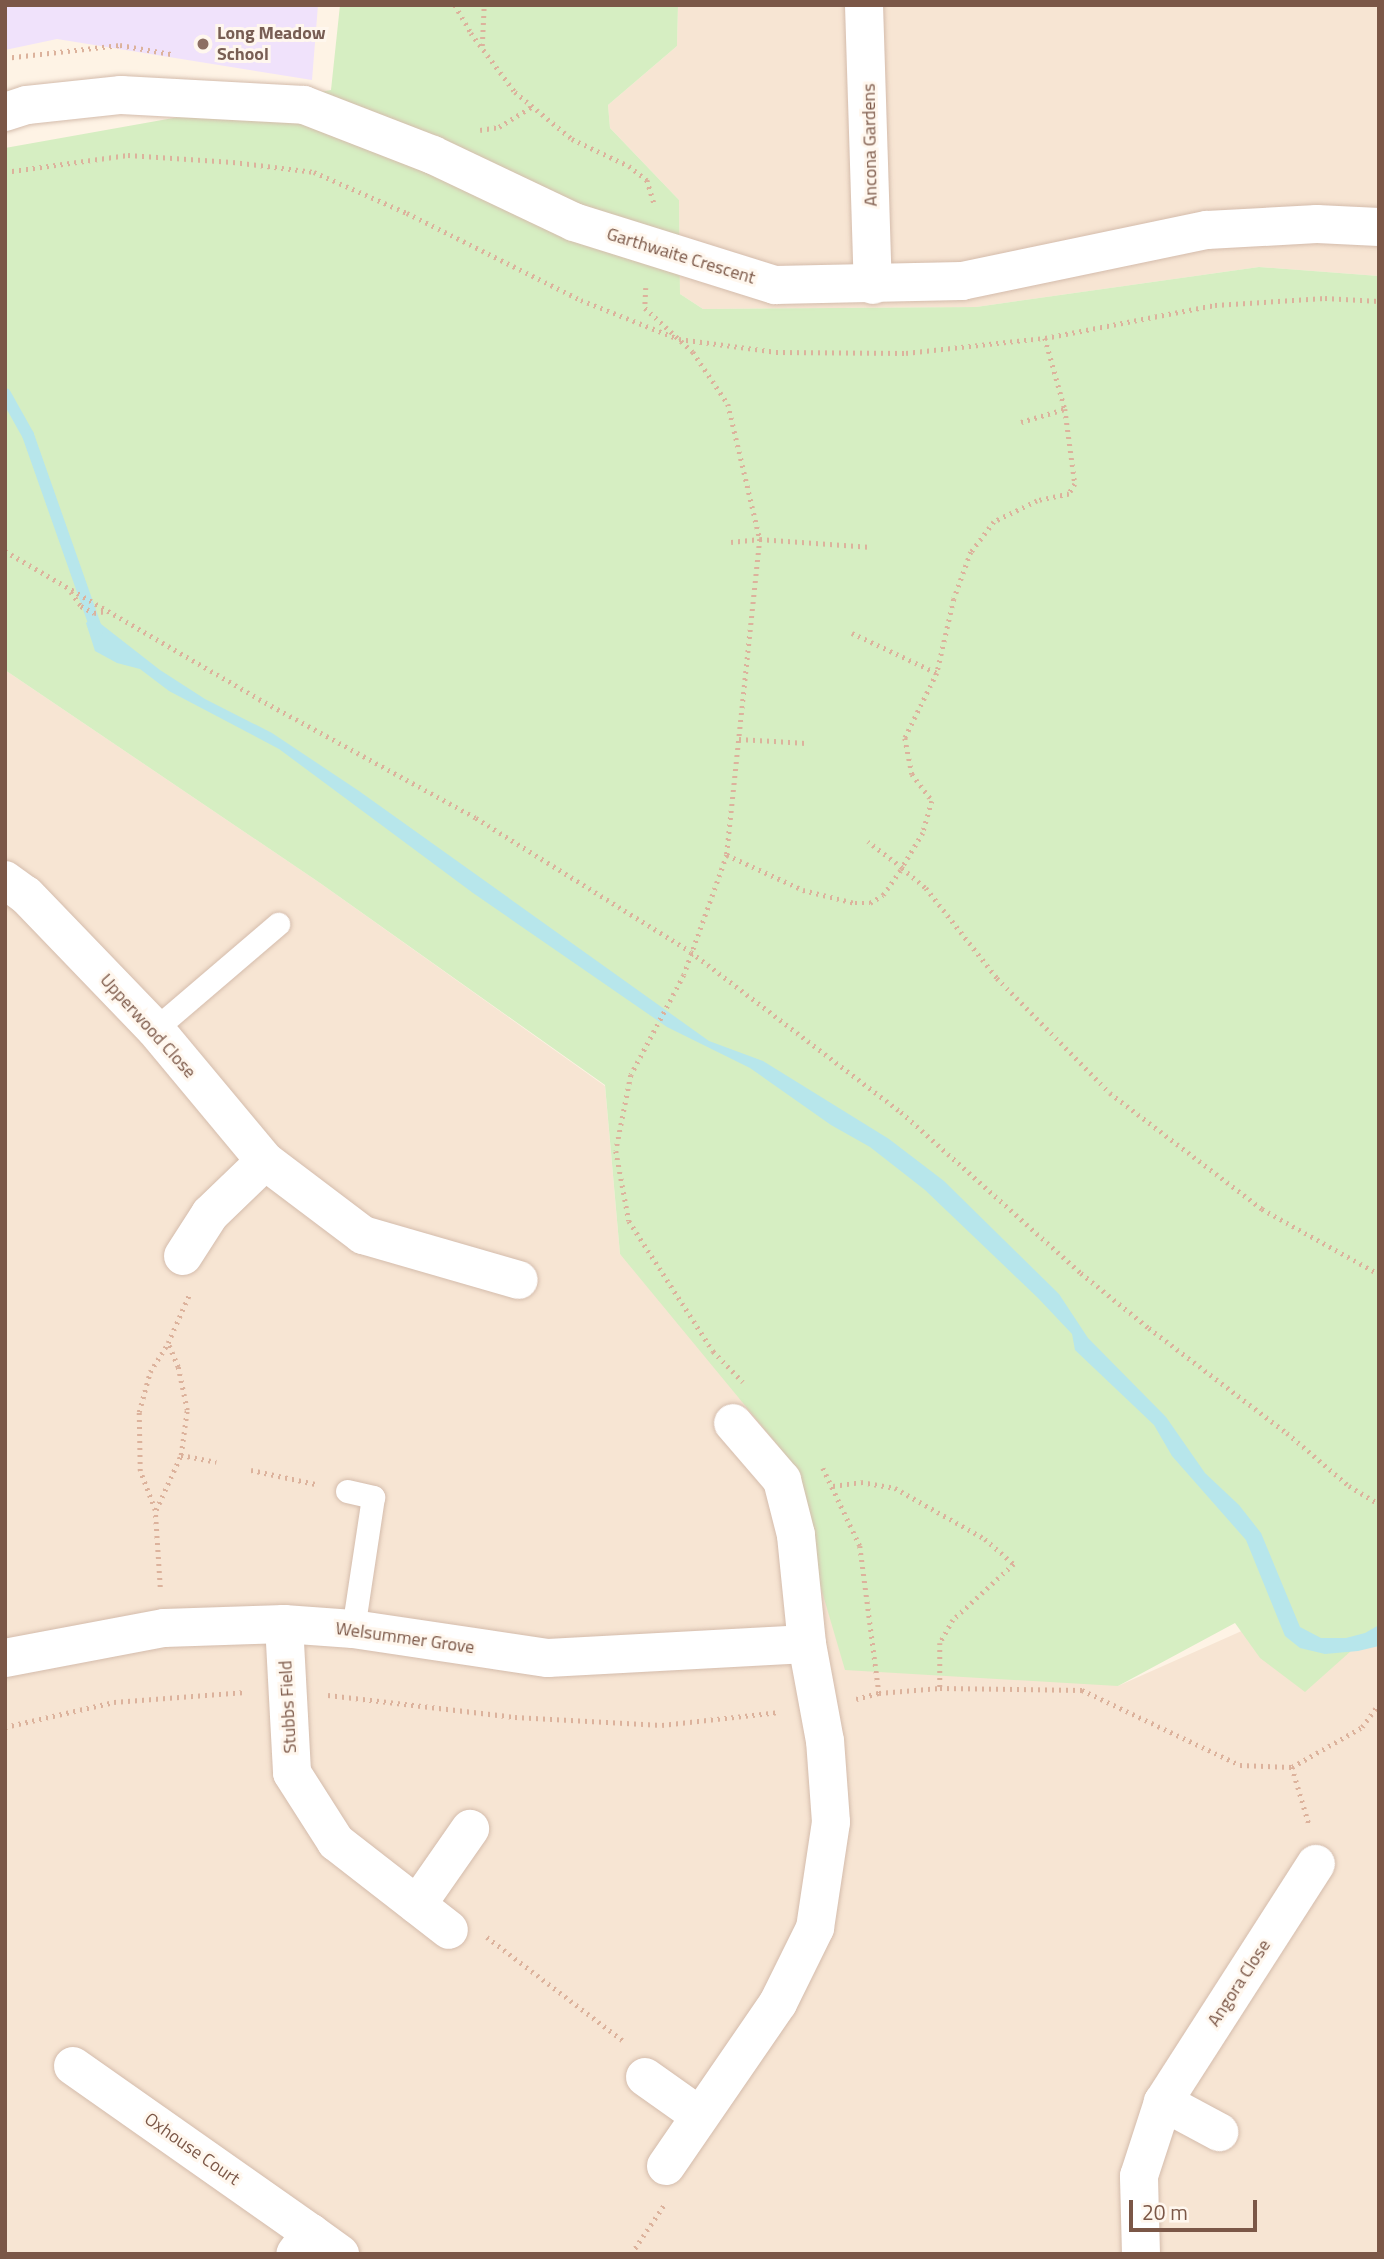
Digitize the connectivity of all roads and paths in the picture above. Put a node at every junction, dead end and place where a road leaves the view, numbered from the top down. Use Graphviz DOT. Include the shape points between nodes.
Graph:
graph roads {
  1 [pos="455,5"];
  2 [pos="484,5"];
  3 [pos="864,5"];
  4 [pos="482,48"];
  5 [pos="5,112"];
  6 [pos="5,172"];
  7 [pos="1379,227"];
  8 [pos="648,247"];
  9 [pos="873,285"];
  10 [pos="1379,301"];
  11 [pos="1045,338"];
  12 [pos="680,339"];
  13 [pos="1065,410"];
  14 [pos="1021,422"];
  15 [pos="760,539"];
  16 [pos="731,542"];
  17 [pos="872,547"];
  18 [pos="5,551"];
  19 [pos="69,589"];
  20 [pos="107,611"];
  21 [pos="852,633"];
  22 [pos="937,673"];
  23 [pos="739,739"];
  24 [pos="806,743"];
  25 [pos="868,842"];
  26 [pos="727,855"];
  27 [pos="902,868"];
  28 [pos="12,898"];
  29 [pos="278,924"];
  30 [pos="691,952"];
  31 [pos="155,1029"];
  32 [pos="265,1161"];
  33 [pos="183,1255"];
  34 [pos="1379,1274"];
  35 [pos="519,1280"];
  36 [pos="168,1343"];
  37 [pos="742,1407"];
  38 [pos="181,1455"];
  39 [pos="816,1460"];
  40 [pos="216,1462"];
  41 [pos="251,1470"];
  42 [pos="833,1486"];
  43 [pos="347,1491"];
  44 [pos="1379,1504"];
  45 [pos="155,1510"];
  46 [pos="284,1623"];
  47 [pos="164,1628"];
  48 [pos="353,1629"];
  49 [pos="807,1644"];
  50 [pos="5,1658"];
  51 [pos="940,1688"];
  52 [pos="288,1689"];
  53 [pos="879,1693"];
  54 [pos="1379,1704"];
  55 [pos="820,1707"];
  56 [pos="5,1727"];
  57 [pos="1292,1768"];
  58 [pos="470,1829"];
  59 [pos="1316,1864"];
  60 [pos="417,1905"];
  61 [pos="449,1930"];
  62 [pos="73,2066"];
  63 [pos="645,2077"];
  64 [pos="1163,2102"];
  65 [pos="700,2116"];
  66 [pos="1219,2132"];
  67 [pos="666,2166"];
  68 [pos="315,2247"];
  69 [pos="631,2254"];
  70 [pos="1141,2254"];
  1 -- 4 [label="path"];
  2 -- 4 [label="path"];
  3 -- 9 [label="street, Ancona Gardens"];
  4 -- 8 [label="path" via="515,92 572,139 629,166 647,180 655,207"];
  5 -- 8 [label="street, Garthwaite Crescent" via="27,105 121,95 304,105 433,155 575,222"];
  6 -- 12 [label="path" via="128,155 314,172 581,300"];
  7 -- 9 [label="street, Garthwaite Crescent" via="1317,224 1207,230 962,281"];
  8 -- 9 [label="street, Garthwaite Crescent" via="775,285"];
  8 -- 12 [label="path" via="645,308"];
  10 -- 11 [label="path" via="1325,298 1215,305"];
  11 -- 12 [label="path" via="906,353 776,352"];
  11 -- 13 [label="path"];
  12 -- 15 [label="path" via="729,404"];
  13 -- 14 [label="path"];
  13 -- 22 [label="path" via="1075,484 1069,494 1037,501 994,523 971,552"];
  15 -- 16 [label="path"];
  15 -- 17 [label="path"];
  15 -- 23 [label="path"];
  18 -- 19 [label="path"];
  19 -- 20 [label="path"];
  19 -- 20 [label="path" via="81,606 94,613"];
  20 -- 30 [label="path" via="476,818"];
  21 -- 22 [label="path"];
  22 -- 27 [label="path" via="905,737 912,774 932,801 923,833"];
  23 -- 24 [label="path"];
  23 -- 26 [label="path"];
  25 -- 27 [label="path"];
  26 -- 27 [label="path" via="803,890 855,903 870,903 883,895"];
  26 -- 30 [label="path"];
  27 -- 34 [label="path" via="926,888 997,978 1110,1093 1262,1209"];
  28 -- 31 [label="street, Upperwood Close"];
  29 -- 31 [label="lane"];
  30 -- 37 [label="path" via="684,975 631,1075 616,1152 629,1221 713,1350"];
  30 -- 44 [label="path" via="901,1112 1139,1320 1349,1486"];
  31 -- 32 [label="street, Upperwood Close"];
  32 -- 33 [label="street" via="210,1214"];
  32 -- 35 [label="street, Upperwood Close" via="363,1235"];
  33 -- 36 [label="path" via="194,1284"];
  36 -- 38 [label="path" via="187,1410"];
  36 -- 45 [label="path" via="149,1371 139,1412 140,1471"];
  37 -- 49 [label="street" via="782,1480 796,1535"];
  38 -- 40 [label="path"];
  38 -- 45 [label="path"];
  39 -- 42 [label="path"];
  41 -- 43 [label="path"];
  42 -- 51 [label="path" via="861,1482 895,1488 985,1539 1014,1564 953,1620 940,1643"];
  42 -- 53 [label="path" via="860,1546"];
  43 -- 48 [label="lane" via="373,1497"];
  45 -- 47 [label="path"];
  46 -- 47 [label="street, Welsummer Grove"];
  46 -- 48 [label="street, Welsummer Grove"];
  46 -- 52 [label="street, Stubbs Field"];
  47 -- 50 [label="street, Welsummer Grove"];
  48 -- 49 [label="street, Welsummer Grove" via="548,1658"];
  49 -- 55 [label="street"];
  51 -- 53 [label="path"];
  51 -- 57 [label="path" via="1082,1690 1240,1765"];
  52 -- 55 [label="path" via="515,1717 663,1725"];
  52 -- 56 [label="path" via="114,1702"];
  52 -- 60 [label="street, Stubbs Field" via="292,1773 336,1842"];
  53 -- 55 [label="path"];
  54 -- 57 [label="path" via="1362,1727"];
  55 -- 65 [label="street" via="831,1822 814,1928 778,2003"];
  57 -- 59 [label="path" via="1316,1847"];
  58 -- 60 [label="street"];
  59 -- 64 [label="street, Angora Close"];
  60 -- 61 [label="street, Stubbs Field"];
  61 -- 63 [label="path" via="472,1926 643,2055"];
  62 -- 68 [label="street, Oxhouse Court"];
  63 -- 65 [label="street"];
  64 -- 66 [label="street"];
  64 -- 70 [label="street, Angora Close" via="1139,2176"];
  65 -- 67 [label="street"];
  67 -- 69 [label="path" via="668,2198"];
}
